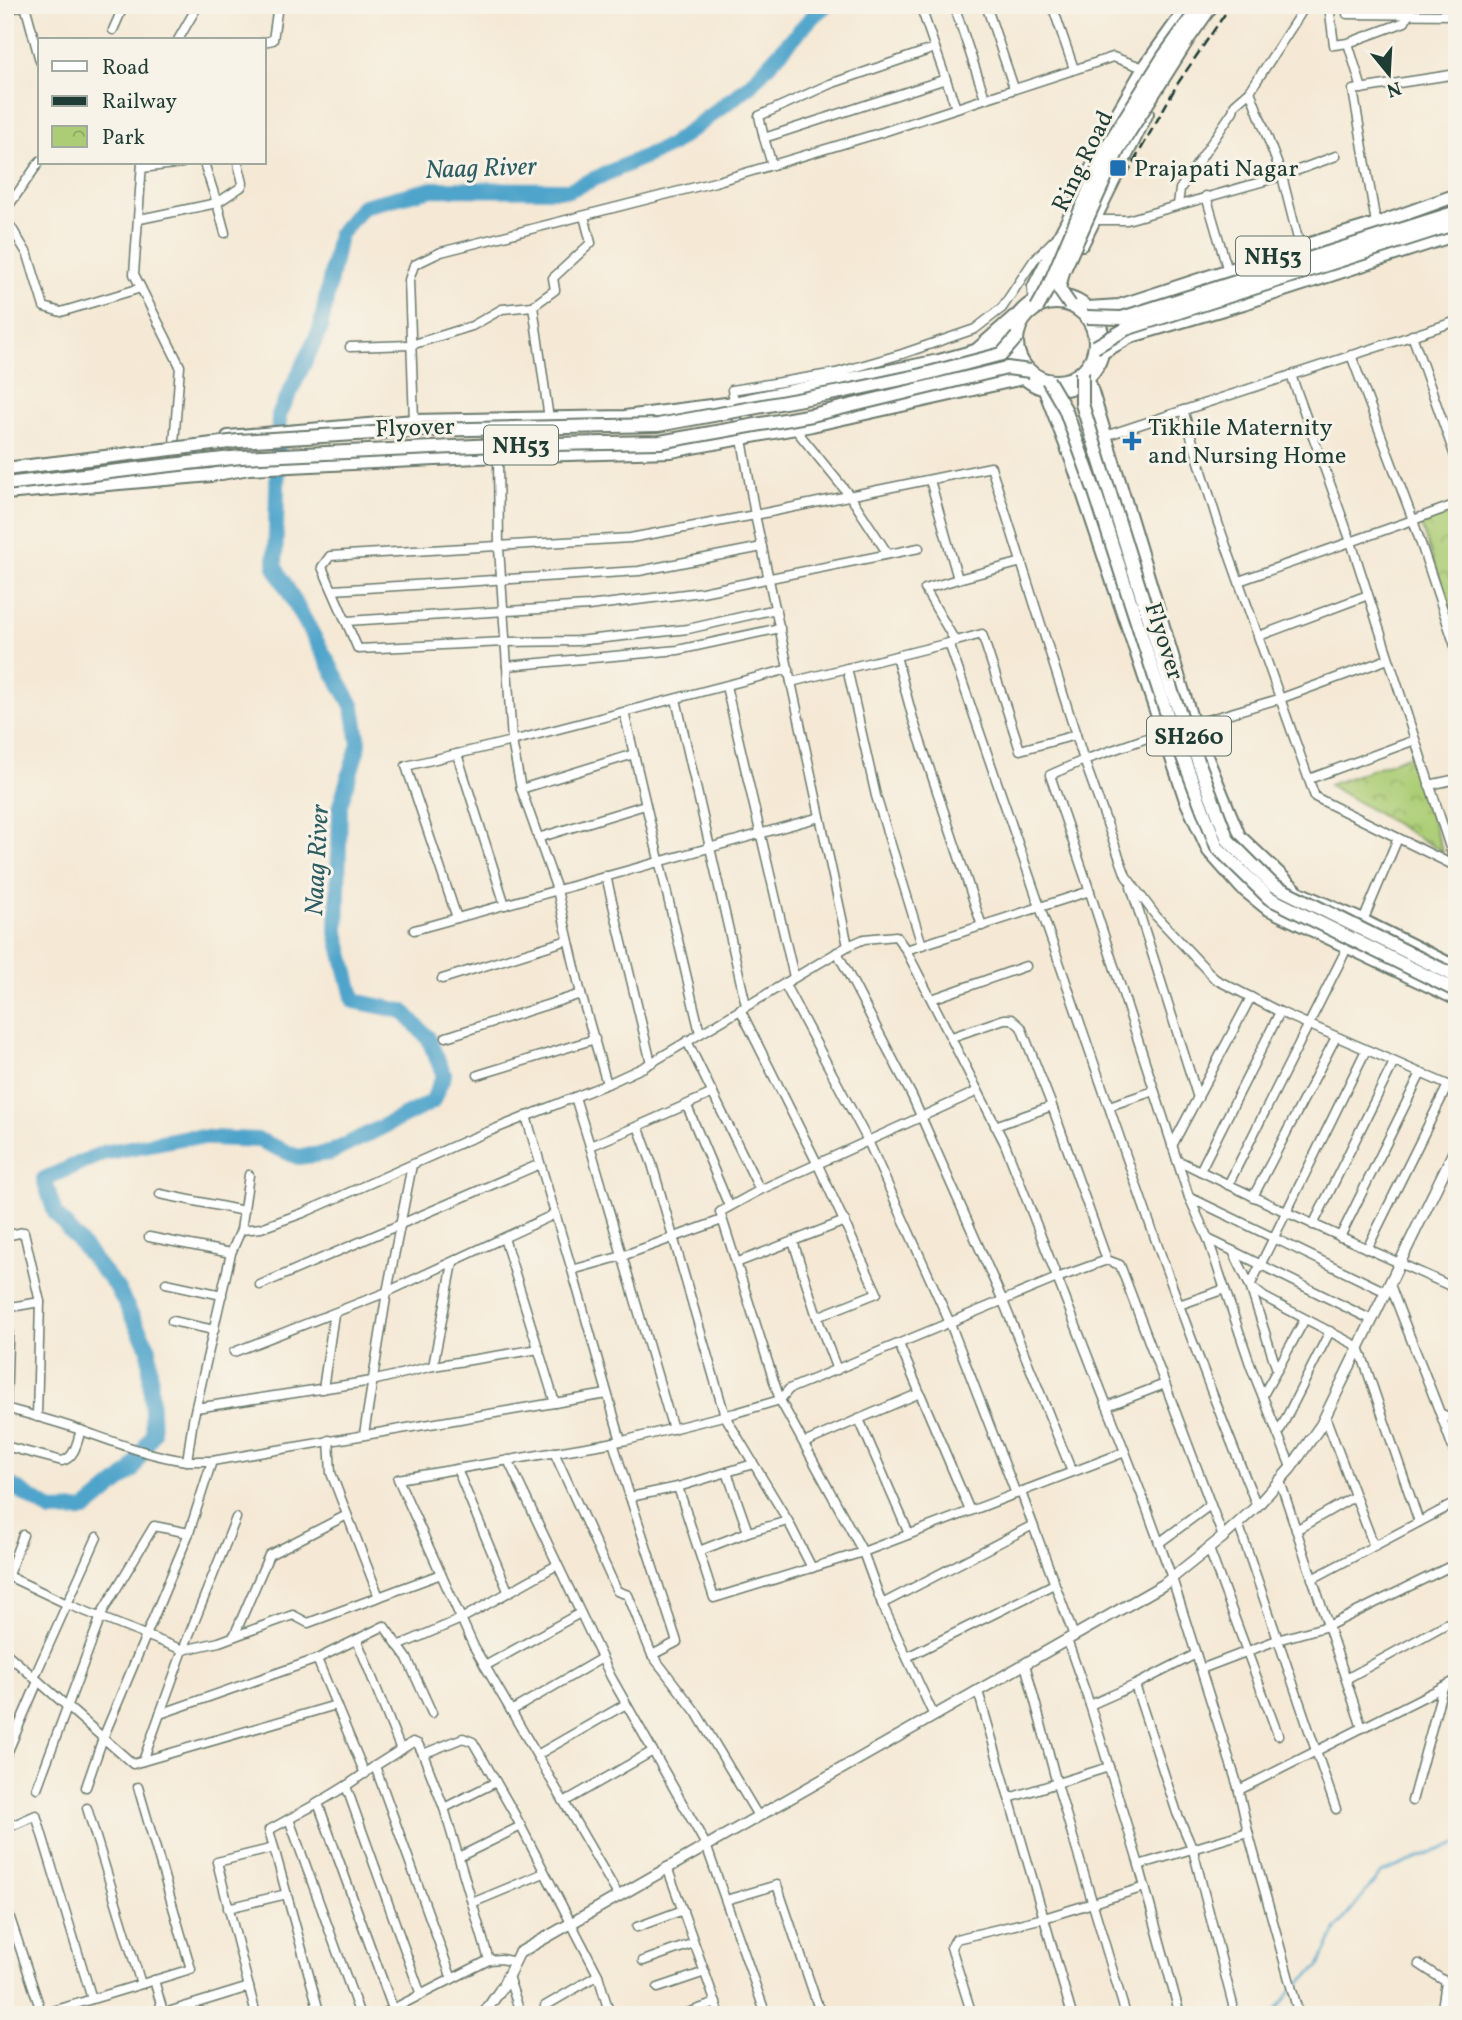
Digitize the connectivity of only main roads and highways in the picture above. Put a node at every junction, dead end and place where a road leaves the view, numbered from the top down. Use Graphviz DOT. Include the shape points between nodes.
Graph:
graph roads {
  1 [pos="1189,5"];
  2 [pos="1201,5"];
  3 [pos="1212,5"];
  4 [pos="1219,5"];
  5 [pos="1457,195"];
  6 [pos="1457,212"];
  7 [pos="1457,223"];
  8 [pos="1457,234"];
  9 [pos="1035,299"];
  10 [pos="1070,302"];
  11 [pos="1088,313"];
  12 [pos="1013,337"];
  13 [pos="1099,349"];
  14 [pos="975,351"];
  15 [pos="904,368"];
  16 [pos="1027,375"];
  17 [pos="1085,375"];
  18 [pos="1046,385"];
  19 [pos="912,402"];
  20 [pos="247,434"];
  21 [pos="5,467"];
  22 [pos="249,468"];
  23 [pos="5,484"];
  24 [pos="5,493"];
  25 [pos="1457,968"];
  26 [pos="1457,977"];
  27 [pos="1457,991"];
  28 [pos="1457,999"];
  1 -- 9 [label="main road" via="1113,121"];
  2 -- 9 [label="main road, Ring Road, bridge" via="1108,145 1047,290"];
  3 -- 10 [label="main road, Ring Road, bridge" via="1119,148 1063,272 1059,289"];
  4 -- 10 [label="main road, Ring Road" via="1154,99 1063,286"];
  5 -- 11 [label="main road, NH53"];
  6 -- 11 [label="main road, bridge" via="1122,318"];
  7 -- 13 [label="main road, NH53, bridge" via="1126,328"];
  8 -- 13 [label="main road, NH53"];
  9 -- 10 [label="main road" via="1048,304"];
  9 -- 12 [label="main road, Flyover / NH53"];
  9 -- 14 [label="main road"];
  10 -- 11 [label="main road, bridge"];
  11 -- 13 [label="main road"];
  12 -- 14 [label="main road, NH53"];
  12 -- 16 [label="main road"];
  12 -- 21 [label="main road, Flyover / NH53, bridge" via="1002,354 921,375 658,425 238,441"];
  13 -- 17 [label="main road, NH53"];
  14 -- 15 [label="main road, NH53"];
  15 -- 19 [label="main road"];
  15 -- 20 [label="main road, NH53" via="734,402 625,417 414,421"];
  16 -- 18 [label="main road, Flyover / NH53, bridge"];
  16 -- 19 [label="main road, NH53"];
  16 -- 23 [label="main road, Flyover / NH53, bridge" via="1007,368 812,415 660,442 255,456"];
  17 -- 18 [label="main road"];
  17 -- 25 [label="main road, SH260" via="1193,725 1239,836 1298,893"];
  17 -- 26 [label="main road, Flyover / SH260, bridge" via="1082,404 1172,692 1228,840 1273,885"];
  18 -- 27 [label="main road, Flyover, bridge" via="1065,409 1167,715 1217,847 1269,898"];
  18 -- 28 [label="main road" via="1185,800 1209,851 1267,908"];
  19 -- 22 [label="main road, NH53" via="671,451"];
  20 -- 21 [label="main road, NH53"];
  20 -- 22 [label="main road"];
  22 -- 24 [label="main road, NH53"];
}
